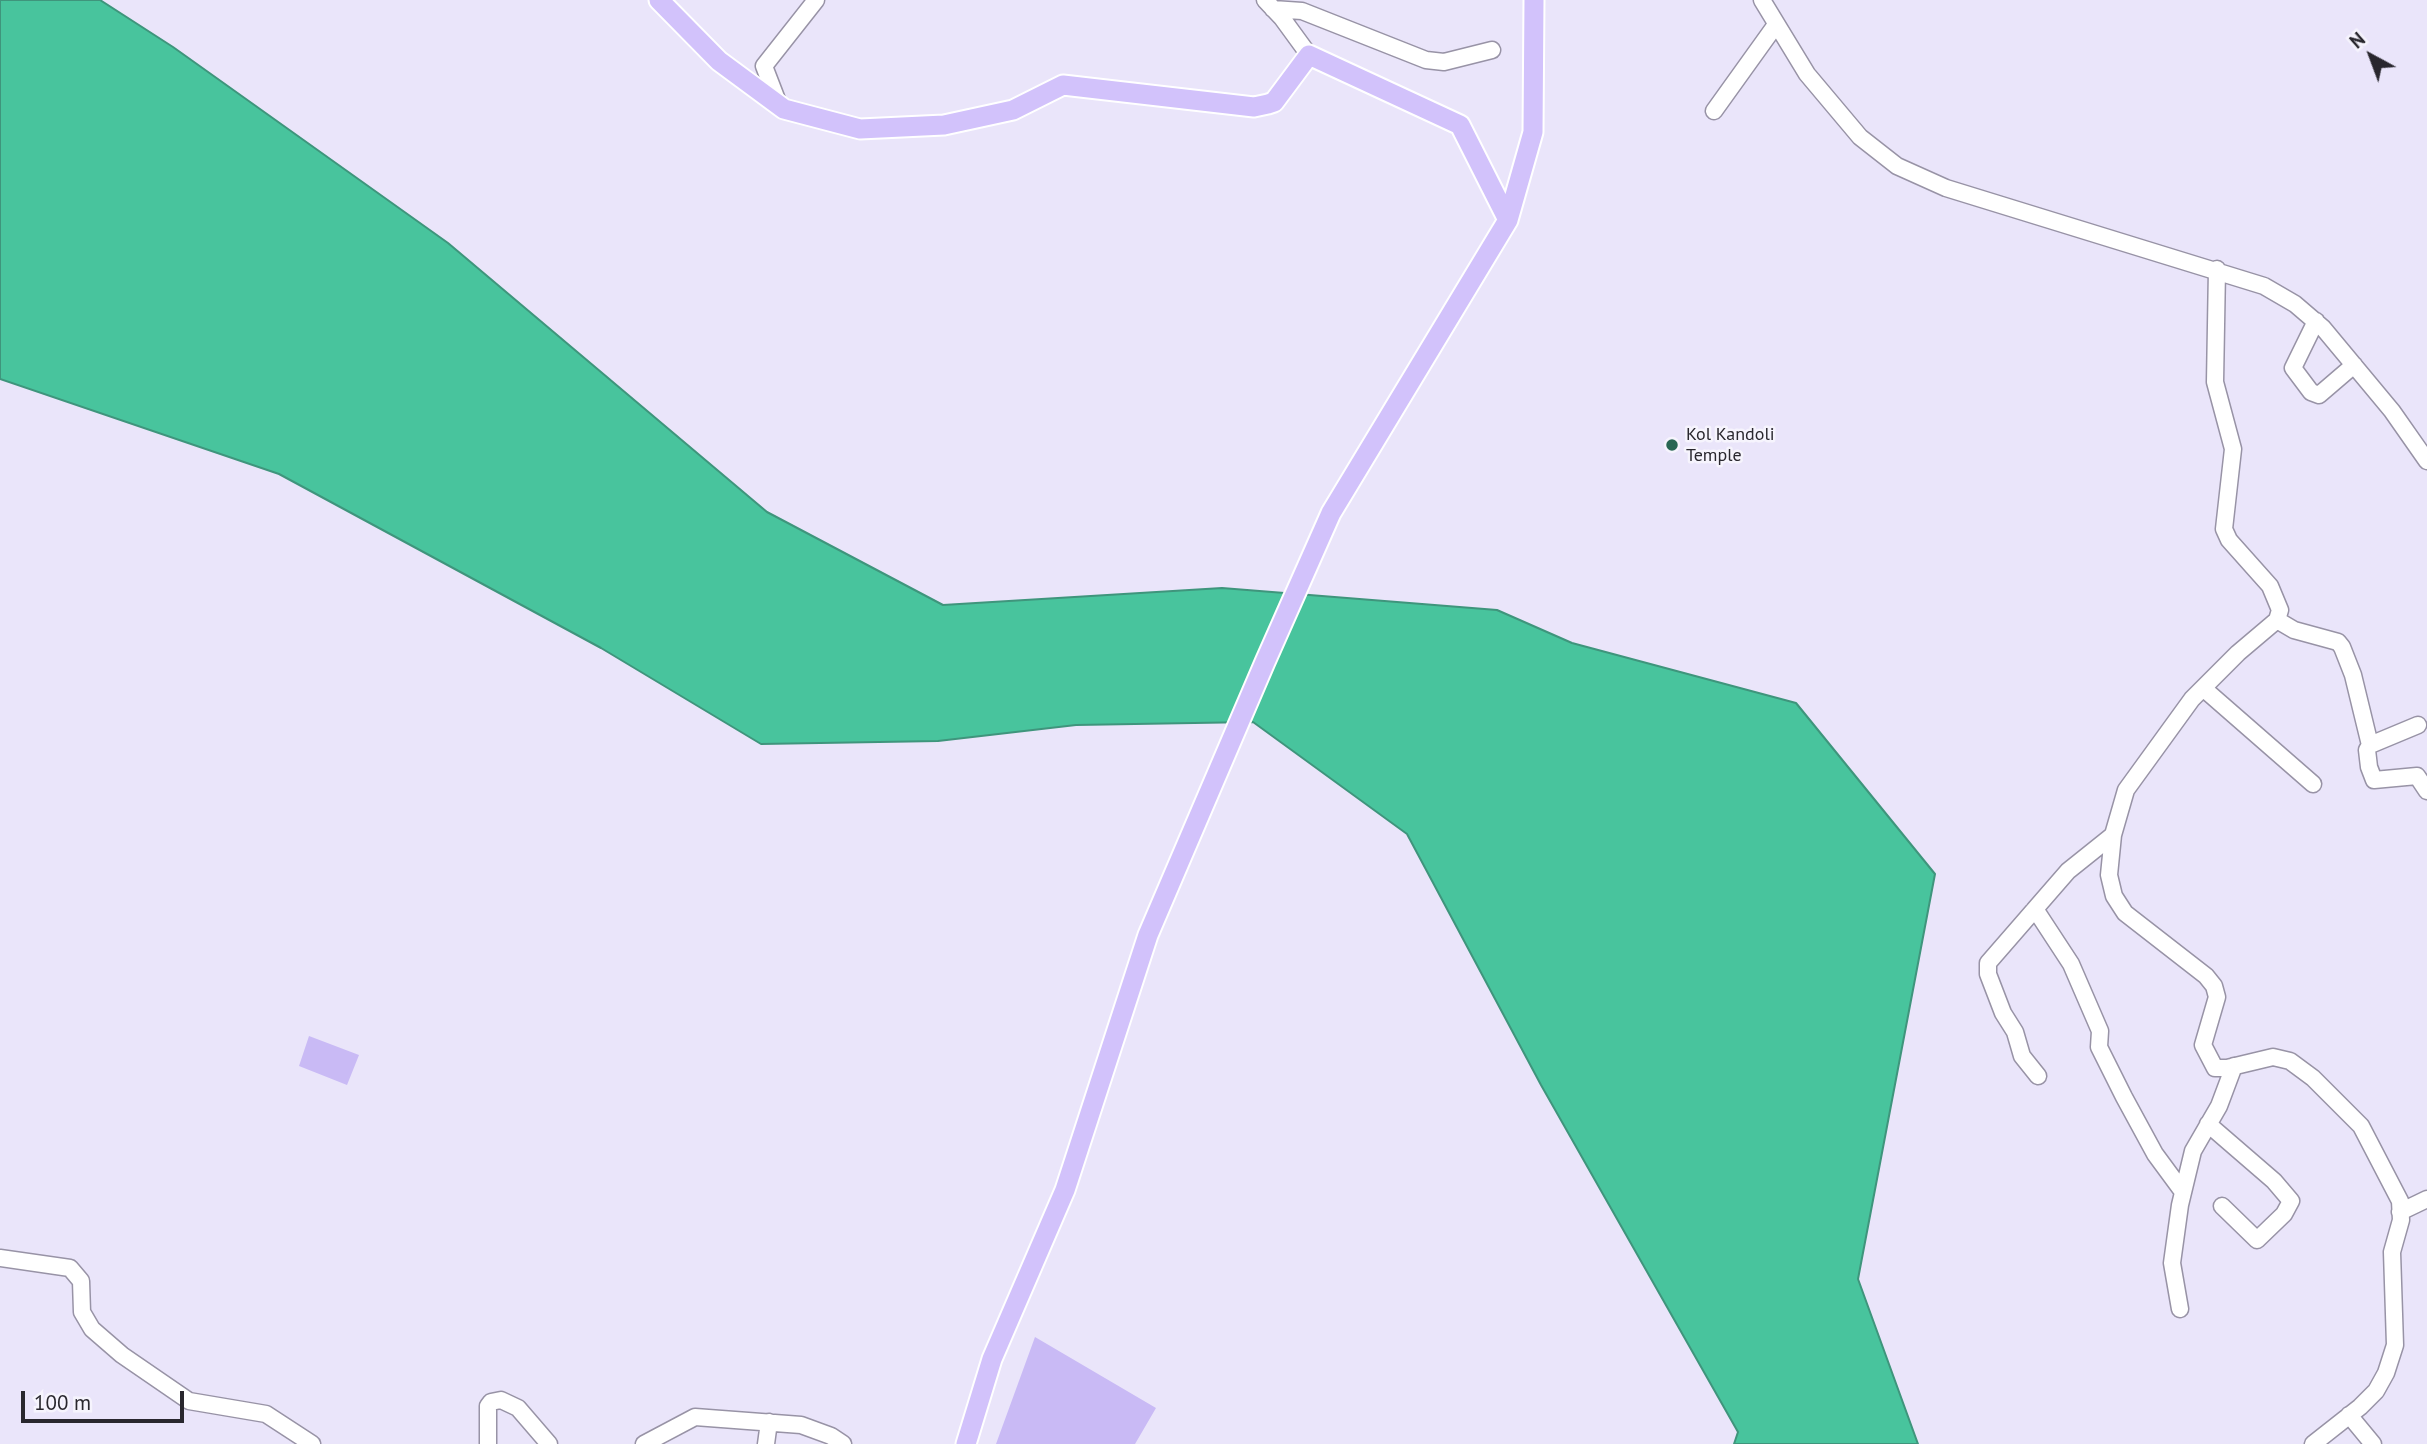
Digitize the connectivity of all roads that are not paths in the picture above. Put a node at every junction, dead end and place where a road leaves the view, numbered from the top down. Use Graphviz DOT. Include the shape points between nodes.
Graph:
graph roads {
  1 [pos="659,0"];
  2 [pos="816,0"];
  3 [pos="1534,0"];
  4 [pos="1762,0"];
  5 [pos="1269,4"];
  6 [pos="1775,26"];
  7 [pos="1492,50"];
  8 [pos="1309,54"];
  9 [pos="779,105"];
  10 [pos="1714,111"];
  11 [pos="1508,220"];
  12 [pos="2217,269"];
  13 [pos="2316,321"];
  14 [pos="2354,365"];
  15 [pos="2427,460"];
  16 [pos="2277,620"];
  17 [pos="2203,688"];
  18 [pos="2418,726"];
  19 [pos="2370,745"];
  20 [pos="2313,784"];
  21 [pos="2427,792"];
  22 [pos="2113,835"];
  23 [pos="2035,909"];
  24 [pos="2234,1066"];
  25 [pos="2038,1076"];
  26 [pos="2208,1124"];
  27 [pos="2183,1192"];
  28 [pos="2427,1199"];
  29 [pos="2222,1206"];
  30 [pos="2400,1212"];
  31 [pos="0,1258"];
  32 [pos="2180,1309"];
  33 [pos="2349,1415"];
  34 [pos="769,1422"];
  35 [pos="312,1444"];
  36 [pos="488,1444"];
  37 [pos="549,1444"];
  38 [pos="644,1444"];
  39 [pos="766,1444"];
  40 [pos="843,1444"];
  41 [pos="966,1444"];
  42 [pos="2313,1444"];
  43 [pos="2373,1444"];
  1 -- 9 [label="main road" via="719,61"];
  2 -- 9 [label="street" via="764,66"];
  3 -- 11 [label="main road" via="1533,132"];
  4 -- 6 [label="street"];
  5 -- 7 [label="street" via="1302,11 1426,60 1444,62"];
  5 -- 8 [label="street"];
  6 -- 10 [label="street"];
  6 -- 12 [label="street" via="1807,74 1860,137 1897,166 1946,188"];
  8 -- 9 [label="main road" via="1274,102 1254,107 1063,86 1013,110 944,125 860,129"];
  8 -- 11 [label="main road" via="1460,125"];
  11 -- 41 [label="main road" via="1331,513 1220,763 1148,935 1065,1190 992,1359"];
  12 -- 13 [label="street" via="2264,286"];
  12 -- 16 [label="street" via="2215,382 2233,449 2224,529 2228,540 2270,586 2280,610"];
  13 -- 14 [label="street"];
  13 -- 14 [label="street" via="2293,368 2311,393 2319,395"];
  14 -- 15 [label="street"];
  16 -- 17 [label="street"];
  16 -- 19 [label="street" via="2343,647"];
  17 -- 20 [label="street"];
  17 -- 22 [label="street" via="2126,790"];
  18 -- 19 [label="street"];
  19 -- 21 [label="street" via="2367,751 2374,780 2417,776"];
  22 -- 23 [label="street" via="2084,855"];
  22 -- 24 [label="street" via="2109,875 2114,896 2125,914 2214,986 2217,997 2203,1045 2216,1068"];
  23 -- 25 [label="street" via="1988,963 1993,987 2022,1056"];
  23 -- 27 [label="street" via="2071,964 2100,1031 2099,1047 2119,1087 2155,1154"];
  24 -- 26 [label="street"];
  24 -- 30 [label="street" via="2273,1057 2290,1061 2313,1078 2361,1126 2387,1172"];
  26 -- 27 [label="street" via="2193,1151"];
  26 -- 29 [label="street" via="2291,1201 2257,1240"];
  27 -- 32 [label="street" via="2172,1263"];
  28 -- 30 [label="street"];
  30 -- 33 [label="street" via="2392,1252 2395,1345 2376,1391"];
  31 -- 35 [label="street" via="69,1268 80,1281 87,1320 122,1355 188,1401 266,1414"];
  33 -- 42 [label="street"];
  33 -- 43 [label="street"];
  34 -- 38 [label="street" via="695,1417"];
  34 -- 39 [label="street"];
  34 -- 40 [label="street" via="802,1425"];
  36 -- 37 [label="street" via="488,1406 500,1401 518,1408"];
}
